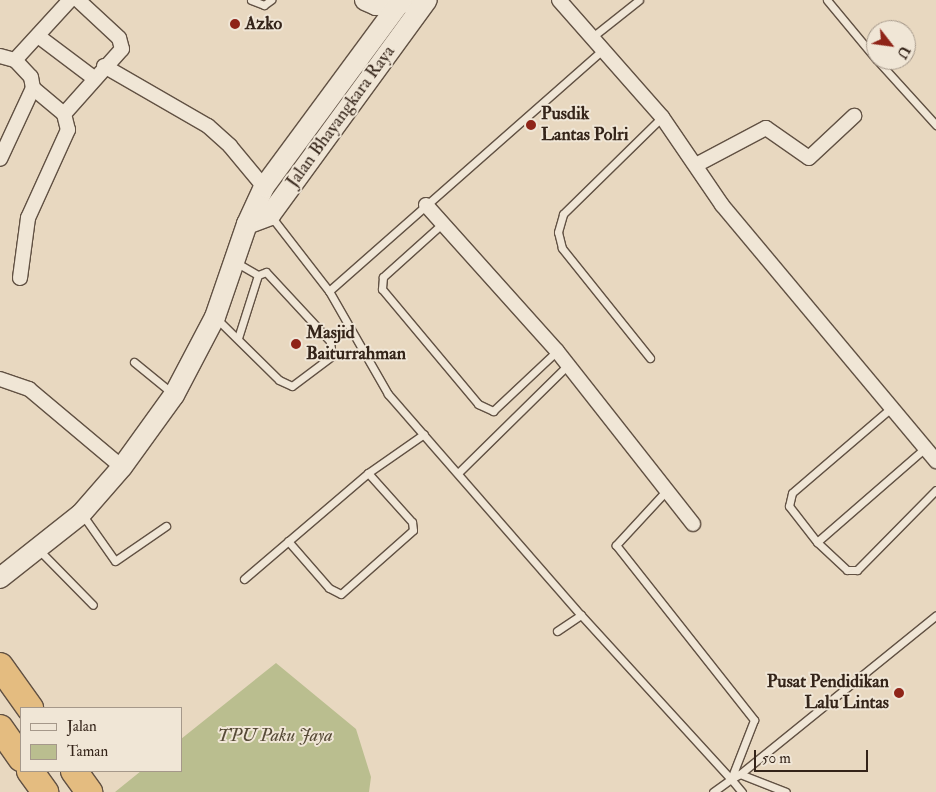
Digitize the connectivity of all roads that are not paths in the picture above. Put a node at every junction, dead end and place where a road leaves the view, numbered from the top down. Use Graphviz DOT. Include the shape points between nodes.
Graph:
graph roads {
  1 [pos="70,0"];
  2 [pos="78,0"];
  3 [pos="251,0"];
  4 [pos="271,0"];
  5 [pos="355,0"];
  6 [pos="365,0"];
  7 [pos="427,0"];
  8 [pos="560,0"];
  9 [pos="639,0"];
  10 [pos="827,0"];
  11 [pos="406,2"];
  12 [pos="379,32"];
  13 [pos="38,36"];
  14 [pos="591,38"];
  15 [pos="866,46"];
  16 [pos="602,50"];
  17 [pos="0,56"];
  18 [pos="15,60"];
  19 [pos="104,66"];
  20 [pos="887,70"];
  21 [pos="94,78"];
  22 [pos="33,88"];
  23 [pos="64,114"];
  24 [pos="854,116"];
  25 [pos="662,117"];
  26 [pos="936,125"];
  27 [pos="0,159"];
  28 [pos="696,165"];
  29 [pos="264,187"];
  30 [pos="426,205"];
  31 [pos="270,215"];
  32 [pos="442,223"];
  33 [pos="247,224"];
  34 [pos="234,261"];
  35 [pos="258,275"];
  36 [pos="20,278"];
  37 [pos="329,291"];
  38 [pos="215,317"];
  39 [pos="238,338"];
  40 [pos="557,350"];
  41 [pos="650,358"];
  42 [pos="134,362"];
  43 [pos="568,365"];
  44 [pos="0,379"];
  45 [pos="174,395"];
  46 [pos="891,408"];
  47 [pos="424,434"];
  48 [pos="925,448"];
  49 [pos="936,461"];
  50 [pos="122,467"];
  51 [pos="368,473"];
  52 [pos="458,473"];
  53 [pos="936,490"];
  54 [pos="666,491"];
  55 [pos="81,514"];
  56 [pos="694,524"];
  57 [pos="166,526"];
  58 [pos="288,541"];
  59 [pos="817,542"];
  60 [pos="38,549"];
  61 [pos="0,578"];
  62 [pos="244,579"];
  63 [pos="93,605"];
  64 [pos="581,614"];
  65 [pos="936,615"];
  66 [pos="556,631"];
  67 [pos="0,666"];
  68 [pos="29,707"];
  69 [pos="0,728"];
  70 [pos="20,757"];
  71 [pos="31,772"];
  72 [pos="75,772"];
  73 [pos="740,774"];
  74 [pos="732,779"];
  75 [pos="45,792"];
  76 [pos="89,792"];
  77 [pos="713,792"];
  78 [pos="742,792"];
  79 [pos="786,792"];
  1 -- 13 [label="street"];
  2 -- 19 [label="street" via="122,44 122,49"];
  3 -- 4 [label="lane" via="264,5"];
  5 -- 12 [label="main road"];
  6 -- 11 [label="main road" via="376,5"];
  7 -- 31 [label="main road, Jalan Bhayangkara Raya"];
  8 -- 14 [label="street"];
  9 -- 14 [label="lane"];
  10 -- 15 [label="lane"];
  11 -- 12 [label="main road, Jalan Bhayangkara Raya"];
  12 -- 29 [label="main road, Jalan Bhayangkara Raya"];
  13 -- 18 [label="street"];
  13 -- 21 [label="street"];
  14 -- 16 [label="street"];
  16 -- 25 [label="street"];
  16 -- 30 [label="lane"];
  17 -- 18 [label="street"];
  18 -- 22 [label="street" via="31,77"];
  19 -- 21 [label="street"];
  19 -- 29 [label="street" via="208,126 230,146"];
  20 -- 26 [label="lane"];
  21 -- 23 [label="street"];
  22 -- 23 [label="street"];
  22 -- 27 [label="street"];
  23 -- 36 [label="street" via="68,130 28,218"];
  24 -- 28 [label="street" via="809,158 766,128"];
  25 -- 28 [label="street"];
  25 -- 41 [label="lane" via="563,214 558,232 562,248"];
  28 -- 46 [label="street" via="722,205"];
  29 -- 33 [label="main road, Jalan Bhayangkara Raya"];
  30 -- 32 [label="street"];
  30 -- 37 [label="lane"];
  31 -- 33 [label="main road"];
  31 -- 37 [label="lane"];
  32 -- 40 [label="street"];
  32 -- 40 [label="lane" via="383,277 382,289 478,404 494,411"];
  33 -- 34 [label="main road, Jalan Bhayangkara Raya"];
  34 -- 35 [label="lane"];
  34 -- 38 [label="main road, Jalan Bhayangkara Raya"];
  35 -- 39 [label="lane"];
  35 -- 39 [label="lane" via="266,272 272,275 330,341 332,356 292,386 279,380"];
  37 -- 47 [label="lane" via="388,394"];
  38 -- 39 [label="lane"];
  38 -- 45 [label="main road, Jalan Bhayangkara Raya"];
  40 -- 43 [label="street"];
  42 -- 45 [label="lane"];
  43 -- 52 [label="lane"];
  43 -- 54 [label="street"];
  44 -- 50 [label="street" via="28,390"];
  45 -- 50 [label="main road, Jalan Bhayangkara Raya"];
  46 -- 48 [label="street"];
  46 -- 59 [label="lane" via="792,493 789,506"];
  47 -- 51 [label="lane"];
  47 -- 52 [label="lane"];
  48 -- 49 [label="street"];
  48 -- 59 [label="lane"];
  50 -- 55 [label="main road, Jalan Bhayangkara Raya"];
  51 -- 58 [label="lane"];
  51 -- 58 [label="lane" via="412,522 412,530 341,594 329,588"];
  52 -- 64 [label="lane"];
  53 -- 59 [label="lane" via="857,570 847,570"];
  54 -- 56 [label="street"];
  54 -- 74 [label="lane" via="616,545 754,720"];
  55 -- 57 [label="lane" via="115,561"];
  55 -- 60 [label="main road, Jalan Bhayangkara Raya"];
  58 -- 62 [label="lane"];
  60 -- 61 [label="main road, Jalan Bhayangkara Raya"];
  60 -- 63 [label="lane"];
  64 -- 66 [label="lane"];
  64 -- 74 [label="lane"];
  65 -- 73 [label="lane"];
  67 -- 68 [label="highway"];
  69 -- 70 [label="highway"];
  71 -- 75 [label="highway"];
  72 -- 76 [label="highway"];
  73 -- 74 [label="lane"];
  73 -- 79 [label="lane"];
  74 -- 77 [label="lane"];
  74 -- 78 [label="lane"];
}
